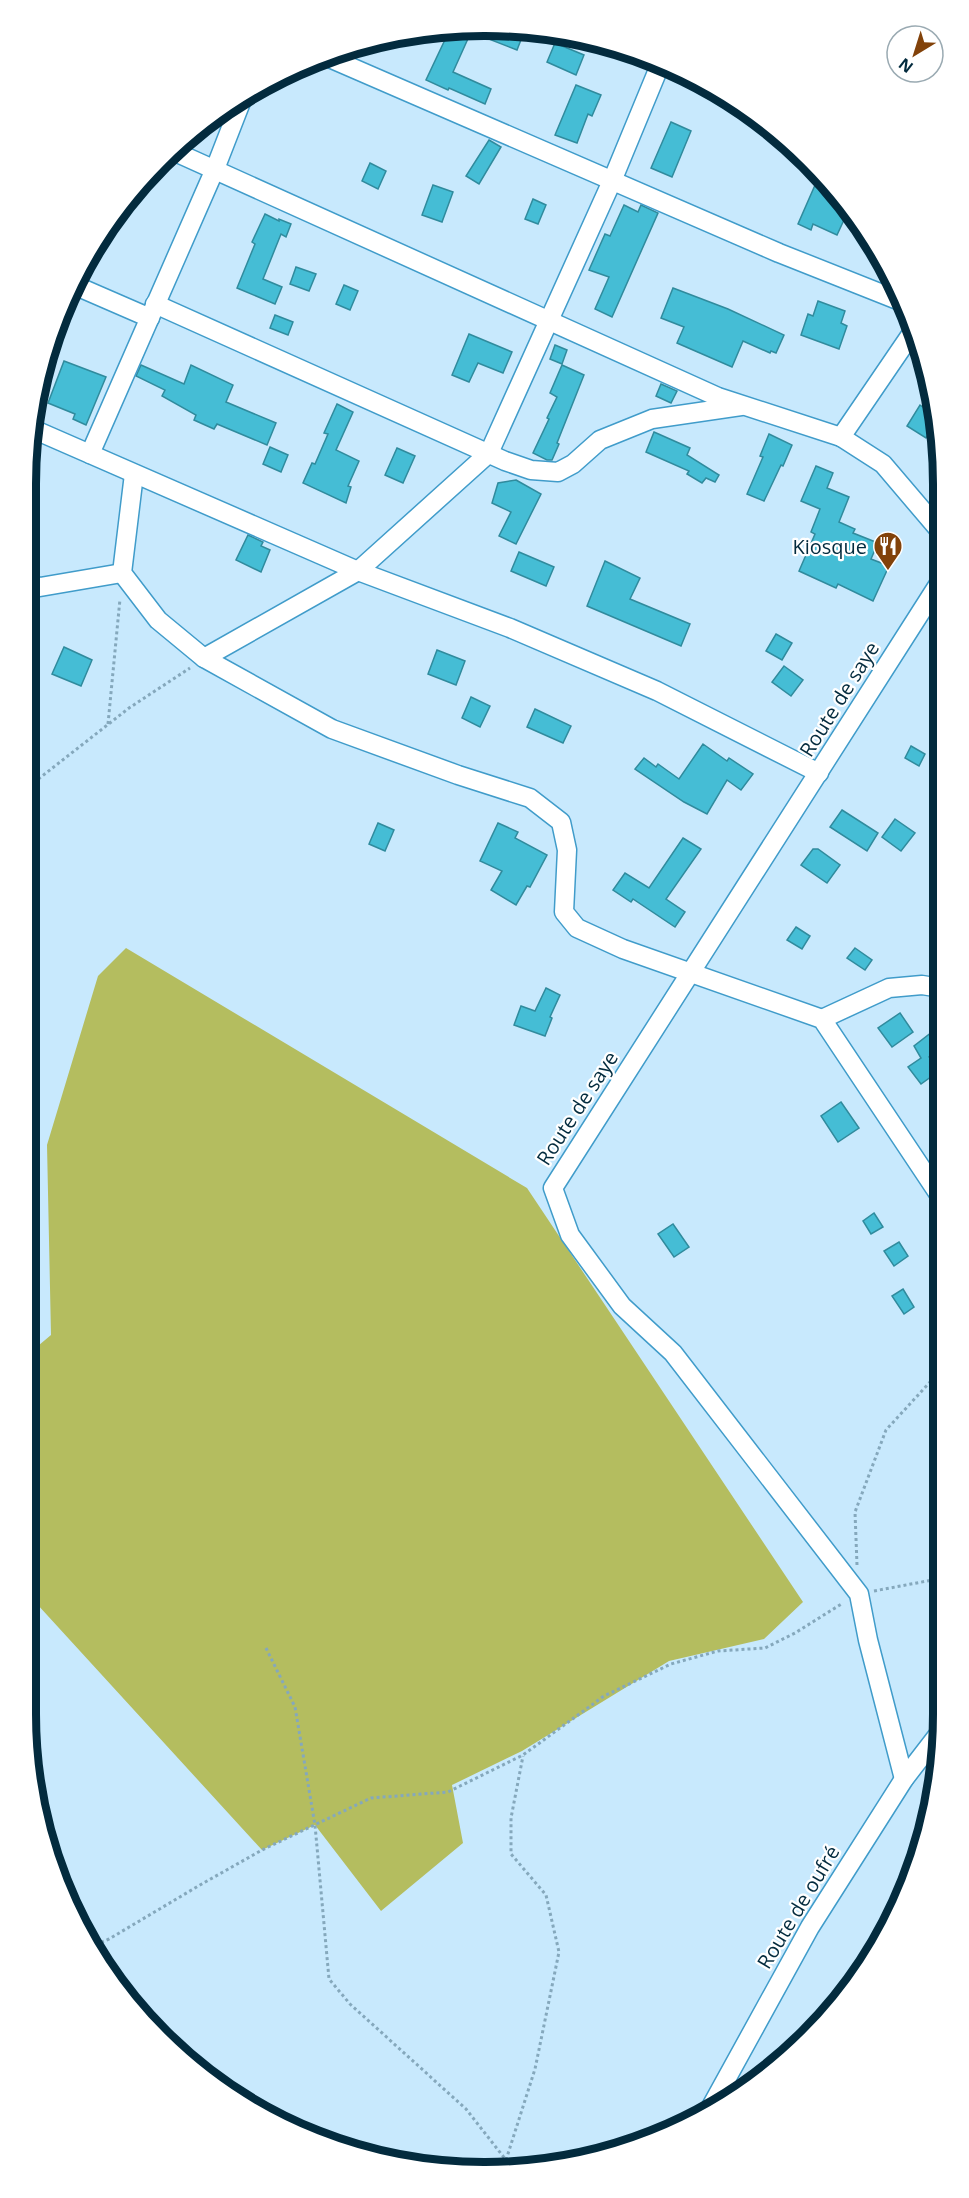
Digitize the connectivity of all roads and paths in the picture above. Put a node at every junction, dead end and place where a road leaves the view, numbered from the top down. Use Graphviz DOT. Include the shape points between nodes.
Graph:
graph roads {
  1 [pos="337,61"];
  2 [pos="658,71"];
  3 [pos="238,110"];
  4 [pos="181,154"];
  5 [pos="215,169"];
  6 [pos="612,181"];
  7 [pos="81,287"];
  8 [pos="892,298"];
  9 [pos="152,311"];
  10 [pos="550,321"];
  11 [pos="908,338"];
  12 [pos="745,406"];
  13 [pos="39,432"];
  14 [pos="841,436"];
  15 [pos="489,453"];
  16 [pos="90,454"];
  17 [pos="134,474"];
  18 [pos="933,523"];
  19 [pos="358,571"];
  20 [pos="122,573"];
  21 [pos="36,586"];
  22 [pos="933,593"];
  23 [pos="204,658"];
  24 [pos="108,725"];
  25 [pos="819,773"];
  26 [pos="36,781"];
  27 [pos="690,974"];
  28 [pos="933,986"];
  29 [pos="822,1019"];
  30 [pos="933,1186"];
  31 [pos="933,1379"];
  32 [pos="933,1580"];
  33 [pos="859,1594"];
  34 [pos="266,1648"];
  35 [pos="932,1743"];
  36 [pos="523,1755"];
  37 [pos="904,1779"];
  38 [pos="315,1825"];
  39 [pos="100,1943"];
  40 [pos="715,2098"];
  41 [pos="506,2160"];
  1 -- 6 [label="street"];
  2 -- 6 [label="street"];
  3 -- 5 [label="street"];
  4 -- 5 [label="street"];
  5 -- 9 [label="street"];
  5 -- 10 [label="street"];
  6 -- 8 [label="street"];
  6 -- 10 [label="street"];
  7 -- 9 [label="street"];
  9 -- 15 [label="street"];
  9 -- 16 [label="street"];
  10 -- 12 [label="street"];
  10 -- 15 [label="street"];
  11 -- 14 [label="street"];
  12 -- 14 [label="street"];
  12 -- 15 [label="street" via="652,419 600,440 558,472 531,470"];
  13 -- 16 [label="street"];
  14 -- 18 [label="street" via="883,464"];
  15 -- 19 [label="street"];
  16 -- 17 [label="street"];
  17 -- 19 [label="street"];
  17 -- 20 [label="street"];
  19 -- 23 [label="street"];
  19 -- 25 [label="street" via="510,628 657,691"];
  20 -- 21 [label="street"];
  20 -- 23 [label="street" via="158,620"];
  20 -- 24 [label="path"];
  22 -- 25 [label="street, Route de saye"];
  23 -- 24 [label="path"];
  23 -- 27 [label="street" via="332,729 530,798 561,822 567,850 564,912 577,928 623,950"];
  24 -- 26 [label="path"];
  25 -- 27 [label="street, Route de saye"];
  27 -- 29 [label="street"];
  27 -- 33 [label="street, Route de saye" via="553,1188 570,1235 622,1306 673,1353"];
  28 -- 29 [label="street" via="889,988"];
  29 -- 30 [label="street"];
  31 -- 33 [label="path" via="886,1430 855,1512"];
  32 -- 33 [label="path"];
  33 -- 36 [label="path" via="765,1648 718,1651 671,1664 604,1696"];
  33 -- 37 [label="street, Route de saye"];
  34 -- 38 [label="path" via="295,1707"];
  35 -- 37 [label="street, Route de oufré"];
  36 -- 38 [label="path" via="448,1792 371,1798"];
  36 -- 41 [label="path" via="511,1818 511,1854 546,1895 559,1952 535,2069"];
  37 -- 40 [label="street, Route de oufré" via="810,1927"];
  38 -- 39 [label="path" via="262,1850"];
  38 -- 41 [label="path" via="328,1978 350,2004 466,2109"];
}
